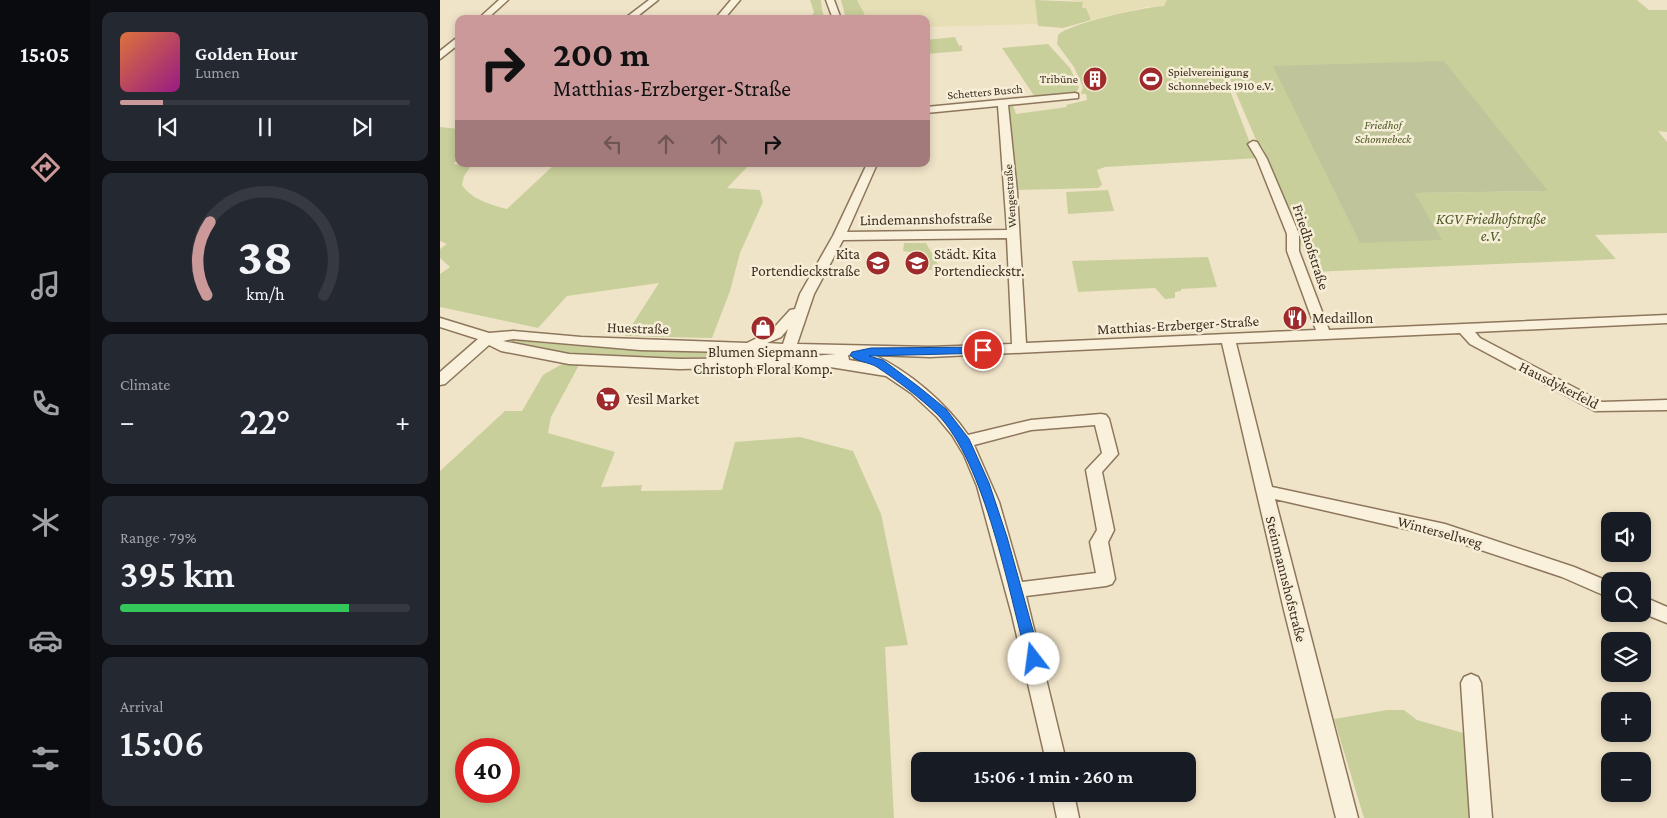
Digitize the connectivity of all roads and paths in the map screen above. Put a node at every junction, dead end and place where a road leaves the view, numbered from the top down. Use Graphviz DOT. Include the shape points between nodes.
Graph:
graph roads {
  1 [pos="504,0"];
  2 [pos="654,0"];
  3 [pos="736,0"];
  4 [pos="830,0"];
  5 [pos="487,15"];
  6 [pos="633,15"];
  7 [pos="723,15"];
  8 [pos="836,15"];
  9 [pos="455,43"];
  10 [pos="440,56"];
  11 [pos="1075,96"];
  12 [pos="1003,103"];
  13 [pos="930,110"];
  14 [pos="1253,144"];
  15 [pos="871,167"];
  16 [pos="1012,234"];
  17 [pos="839,236"];
  18 [pos="802,306"];
  19 [pos="1667,319"];
  20 [pos="440,322"];
  21 [pos="1463,328"];
  22 [pos="1324,334"];
  23 [pos="488,338"];
  24 [pos="1228,339"];
  25 [pos="748,346"];
  26 [pos="788,348"];
  27 [pos="1019,349"];
  28 [pos="829,350"];
  29 [pos="871,352"];
  30 [pos="855,355"];
  31 [pos="784,362"];
  32 [pos="816,362"];
  33 [pos="895,376"];
  34 [pos="440,380"];
  35 [pos="1667,405"];
  36 [pos="965,442"];
  37 [pos="1266,493"];
  38 [pos="1601,586"];
  39 [pos="1015,590"];
  40 [pos="1651,608"];
  41 [pos="1667,615"];
  42 [pos="1471,682"];
  43 [pos="1054,752"];
  44 [pos="1065,802"];
  45 [pos="1068,818"];
  46 [pos="1347,818"];
  47 [pos="1481,818"];
  1 -- 5 [label="street"];
  2 -- 6 [label="street"];
  3 -- 7 [label="street"];
  4 -- 8 [label="street"];
  9 -- 10 [label="street"];
  11 -- 12 [label="street, Schetters Busch"];
  12 -- 13 [label="street, Schetters Busch"];
  12 -- 16 [label="street, Wengestraße"];
  14 -- 22 [label="street, Friedhofstraße" via="1293,234 1293,252"];
  15 -- 17 [label="street"];
  16 -- 17 [label="street, Lindemannshofstraße"];
  16 -- 27 [label="street, Wengestraße"];
  17 -- 18 [label="street"];
  18 -- 25 [label="street" via="776,334"];
  18 -- 26 [label="street"];
  19 -- 21 [label="street, Matthias-Erzberger-Straße"];
  20 -- 23 [label="street, Huestraße"];
  21 -- 22 [label="street, Matthias-Erzberger-Straße"];
  21 -- 35 [label="street, Hausdykerfeld" via="1475,341 1600,407"];
  22 -- 24 [label="street, Matthias-Erzberger-Straße"];
  23 -- 25 [label="street, Huestraße" via="513,334 581,342"];
  23 -- 31 [label="street, Huestraße" via="501,346 569,359 664,364"];
  23 -- 34 [label="street"];
  24 -- 27 [label="street, Matthias-Erzberger-Straße"];
  24 -- 37 [label="street, Steinmannshofstraße"];
  25 -- 26 [label="street, Huestraße"];
  26 -- 28 [label="street, Matthias-Erzberger-Straße"];
  26 -- 31 [label="street"];
  27 -- 29 [label="street, Matthias-Erzberger-Straße"];
  28 -- 29 [label="street, Matthias-Erzberger-Straße"];
  28 -- 30 [label="street"];
  29 -- 30 [label="street, Matthias-Erzberger-Straße"];
  30 -- 32 [label="street, Matthias-Erzberger-Straße"];
  30 -- 33 [label="street" via="879,363"];
  31 -- 32 [label="street, Matthias-Erzberger-Straße"];
  32 -- 33 [label="street" via="857,366"];
  33 -- 36 [label="street" via="942,412"];
  36 -- 39 [label="street" via="983,483"];
  36 -- 39 [label="street" via="1031,425 1102,419 1110,454 1094,470 1106,530 1099,542 1106,579"];
  37 -- 38 [label="street, Wintersellweg" via="1445,531"];
  37 -- 46 [label="street, Steinmannshofstraße"];
  39 -- 43 [label="street"];
  40 -- 41 [label="street"];
  42 -- 47 [label="street"];
  44 -- 45 [label="street"];
}
